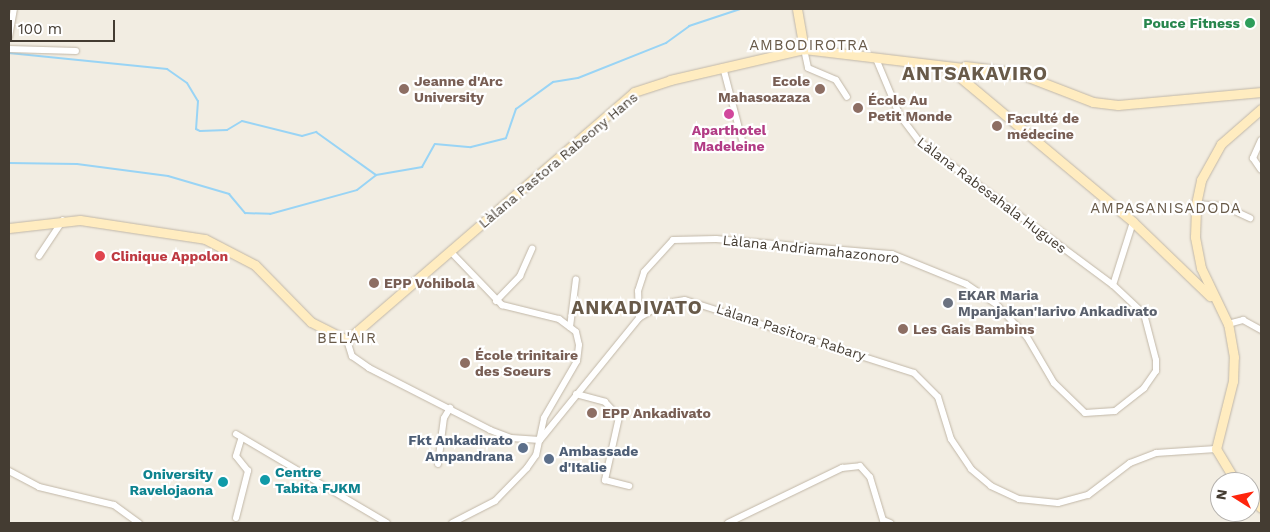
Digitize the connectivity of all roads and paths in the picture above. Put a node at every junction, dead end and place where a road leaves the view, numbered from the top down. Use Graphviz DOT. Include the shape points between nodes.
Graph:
graph roads {
  1 [pos="14,9"];
  2 [pos="797,10"];
  3 [pos="9,37"];
  4 [pos="9,49"];
  5 [pos="804,49"];
  6 [pos="76,51"];
  7 [pos="877,61"];
  8 [pos="723,67"];
  9 [pos="936,67"];
  10 [pos="984,70"];
  11 [pos="979,88"];
  12 [pos="1261,92"];
  13 [pos="847,97"];
  14 [pos="1261,109"];
  15 [pos="742,140"];
  16 [pos="1261,140"];
  17 [pos="1261,170"];
  18 [pos="1196,204"];
  19 [pos="1250,218"];
  20 [pos="64,219"];
  21 [pos="1133,222"];
  22 [pos="9,228"];
  23 [pos="532,249"];
  24 [pos="451,252"];
  25 [pos="39,256"];
  26 [pos="1201,268"];
  27 [pos="1190,276"];
  28 [pos="576,279"];
  29 [pos="1114,285"];
  30 [pos="1213,299"];
  31 [pos="496,301"];
  32 [pos="639,318"];
  33 [pos="1228,324"];
  34 [pos="570,327"];
  35 [pos="1261,330"];
  36 [pos="347,340"];
  37 [pos="576,394"];
  38 [pos="450,408"];
  39 [pos="236,434"];
  40 [pos="241,440"];
  41 [pos="540,440"];
  42 [pos="1216,449"];
  43 [pos="438,464"];
  44 [pos="9,471"];
  45 [pos="1230,472"];
  46 [pos="629,486"];
  47 [pos="236,518"];
  48 [pos="139,523"];
  49 [pos="387,523"];
  50 [pos="452,523"];
  51 [pos="728,523"];
  52 [pos="890,523"];
  1 -- 3 [label="street"];
  2 -- 5 [label="main road"];
  4 -- 6 [label="street"];
  5 -- 7 [label="main road"];
  5 -- 8 [label="main road, Làlana Pastora Rabeony Hans"];
  5 -- 13 [label="street" via="808,68 836,80"];
  7 -- 9 [label="main road"];
  7 -- 29 [label="street, Làlana Rabesahala Hugues" via="900,116 919,142"];
  8 -- 15 [label="street"];
  8 -- 24 [label="main road, Làlana Pastora Rabeony Hans" via="634,92"];
  9 -- 10 [label="main road"];
  9 -- 11 [label="main road" via="961,75"];
  10 -- 11 [label="main road"];
  10 -- 12 [label="main road" via="1023,75 1093,102 1118,105"];
  11 -- 21 [label="main road"];
  14 -- 18 [label="main road" via="1221,144 1202,180"];
  16 -- 17 [label="street" via="1253,163"];
  18 -- 19 [label="street" via="1224,206"];
  18 -- 26 [label="main road" via="1194,237"];
  20 -- 22 [label="main road"];
  20 -- 25 [label="street"];
  20 -- 36 [label="main road" via="205,239 255,265 317,327"];
  21 -- 27 [label="main road"];
  21 -- 29 [label="street"];
  23 -- 31 [label="street" via="520,276"];
  24 -- 31 [label="street"];
  24 -- 36 [label="main road, Làlana Pastora Rabeony Hans"];
  26 -- 27 [label="main road"];
  26 -- 30 [label="main road"];
  27 -- 30 [label="main road"];
  28 -- 34 [label="street"];
  29 -- 32 [label="street, Làlana Andriamahazonoro" via="1144,314 1151,331 1156,371 1129,402 1099,415 1075,407 1054,383 1027,337 996,304 966,284 892,254 716,239 673,240 644,272 638,291"];
  30 -- 33 [label="main road"];
  31 -- 34 [label="street"];
  32 -- 37 [label="street, Làlana Pasitora Rabary"];
  32 -- 42 [label="street, Làlana Pasitora Rabary" via="662,304 685,300 706,304 914,373 938,397 951,439 971,469 991,486 1019,499 1058,503 1088,494 1130,462 1156,453"];
  33 -- 35 [label="street" via="1242,320"];
  33 -- 42 [label="main road" via="1233,382"];
  34 -- 41 [label="street" via="579,345 577,361 544,418"];
  36 -- 38 [label="street" via="352,356 369,368"];
  37 -- 41 [label="street, Làlana Pasitora Rabary"];
  37 -- 46 [label="street" via="605,402 620,417 605,480"];
  38 -- 41 [label="street" via="511,438"];
  38 -- 43 [label="street" via="444,418"];
  39 -- 40 [label="street"];
  40 -- 47 [label="street" via="236,456 248,471"];
  40 -- 49 [label="street" via="312,476 332,493"];
  41 -- 50 [label="street" via="536,455 512,486 486,506"];
  42 -- 45 [label="main road"];
  44 -- 48 [label="street" via="44,489 114,505"];
  51 -- 52 [label="street" via="842,468 854,466 870,476 882,520"];
}
